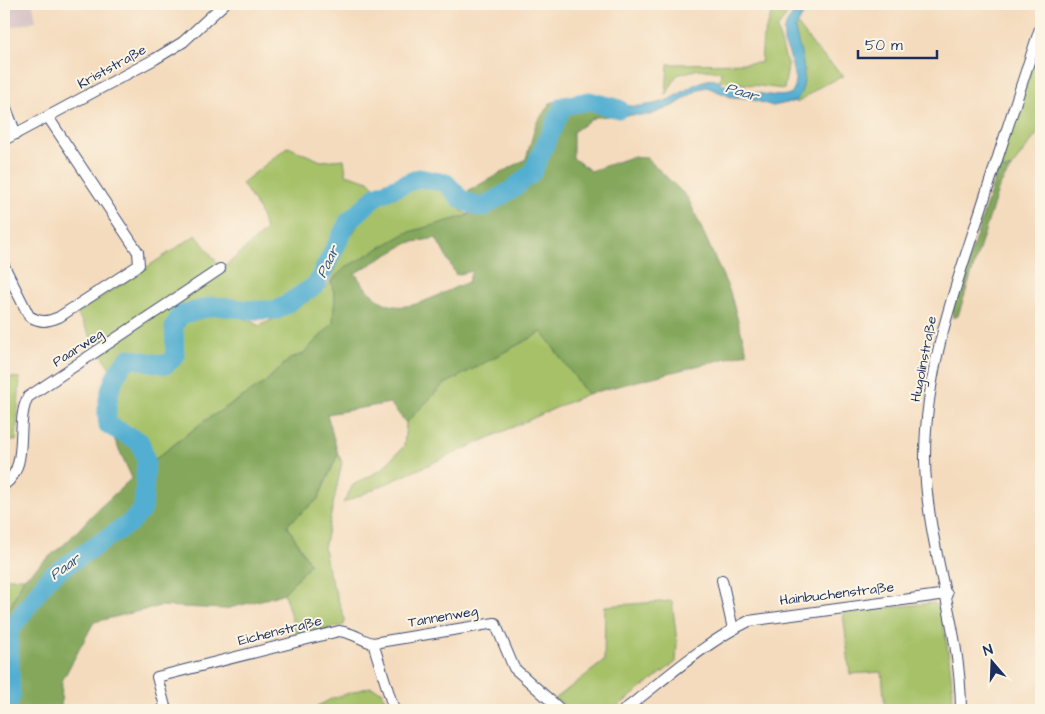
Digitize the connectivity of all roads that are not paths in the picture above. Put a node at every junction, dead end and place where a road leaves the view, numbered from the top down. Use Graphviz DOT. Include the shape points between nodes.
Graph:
graph roads {
  1 [pos="224,4"];
  2 [pos="1041,25"];
  3 [pos="4,103"];
  4 [pos="48,117"];
  5 [pos="16,134"];
  6 [pos="4,140"];
  7 [pos="4,266"];
  8 [pos="220,269"];
  9 [pos="4,485"];
  10 [pos="722,580"];
  11 [pos="947,594"];
  12 [pos="732,629"];
  13 [pos="373,643"];
  14 [pos="166,710"];
  15 [pos="394,710"];
  16 [pos="561,710"];
  17 [pos="624,710"];
  18 [pos="962,710"];
  1 -- 4 [label="street, Kriststraße" via="183,42 145,66"];
  2 -- 11 [label="street, Hugolinstraße" via="946,314 928,401 927,496"];
  3 -- 5 [label="street"];
  4 -- 5 [label="street, Kriststraße"];
  4 -- 7 [label="street" via="138,252 139,265 48,322 30,316"];
  5 -- 6 [label="street, Kriststraße"];
  8 -- 9 [label="street, Paarweg" via="28,397 23,406 22,443 17,464"];
  10 -- 12 [label="street"];
  11 -- 12 [label="street, Hainbuchenstraße" via="766,617"];
  11 -- 18 [label="street, Hugolinstraße" via="961,681"];
  12 -- 17 [label="street, Hainbuchenstraße"];
  13 -- 14 [label="street, Eichenstraße" via="352,632 340,631 157,677"];
  13 -- 15 [label="street"];
  13 -- 16 [label="street, Tannenweg" via="495,623 514,668"];
}
